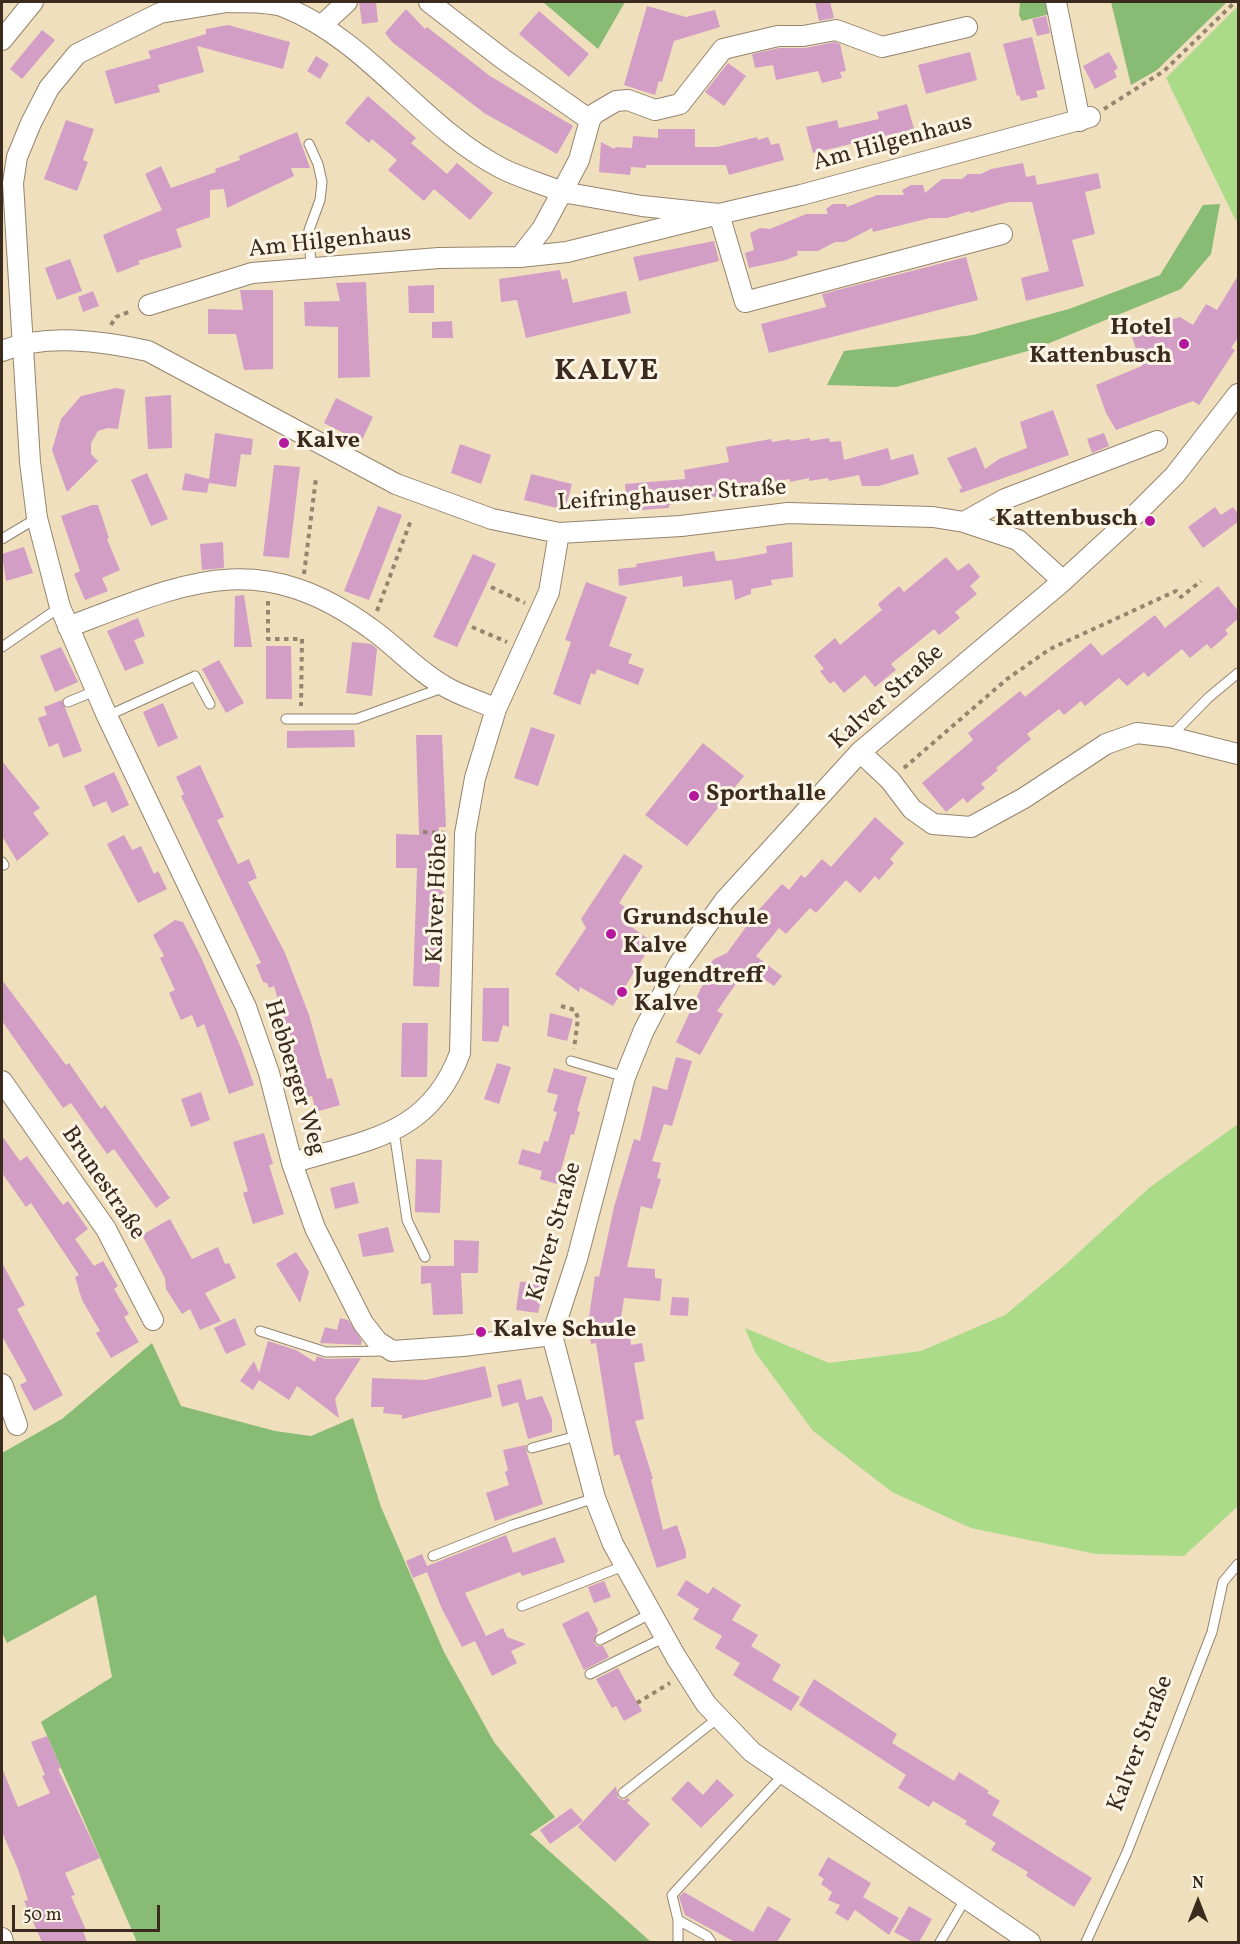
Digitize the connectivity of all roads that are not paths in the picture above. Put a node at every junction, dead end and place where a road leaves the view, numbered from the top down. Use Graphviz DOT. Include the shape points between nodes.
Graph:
graph roads {
  1 [pos="33,2"];
  2 [pos="228,2"];
  3 [pos="347,2"];
  4 [pos="429,2"];
  5 [pos="1056,2"];
  6 [pos="321,26"];
  7 [pos="967,27"];
  8 [pos="2,40"];
  9 [pos="590,120"];
  10 [pos="309,144"];
  11 [pos="562,192"];
  12 [pos="718,214"];
  13 [pos="1002,234"];
  14 [pos="520,256"];
  15 [pos="311,268"];
  16 [pos="149,305"];
  17 [pos="22,343"];
  18 [pos="2,351"];
  19 [pos="1239,394"];
  20 [pos="1157,441"];
  21 [pos="37,518"];
  22 [pos="964,522"];
  23 [pos="559,534"];
  24 [pos="2,539"];
  25 [pos="1063,581"];
  26 [pos="60,607"];
  27 [pos="68,627"];
  28 [pos="2,647"];
  29 [pos="1239,673"];
  30 [pos="446,687"];
  31 [pos="95,691"];
  32 [pos="68,702"];
  33 [pos="210,704"];
  34 [pos="496,709"];
  35 [pos="107,717"];
  36 [pos="286,719"];
  37 [pos="1170,737"];
  38 [pos="1237,751"];
  39 [pos="860,752"];
  40 [pos="571,1061"];
  41 [pos="625,1077"];
  42 [pos="2,1081"];
  43 [pos="394,1131"];
  44 [pos="292,1162"];
  45 [pos="425,1257"];
  46 [pos="153,1320"];
  47 [pos="260,1331"];
  48 [pos="552,1335"];
  49 [pos="392,1350"];
  50 [pos="2,1384"];
  51 [pos="17,1425"];
  52 [pos="577,1436"];
  53 [pos="532,1448"];
  54 [pos="595,1498"];
  55 [pos="433,1556"];
  56 [pos="1239,1564"];
  57 [pos="627,1565"];
  58 [pos="522,1606"];
  59 [pos="650,1614"];
  60 [pos="665,1637"];
  61 [pos="600,1640"];
  62 [pos="590,1674"];
  63 [pos="718,1719"];
  64 [pos="784,1774"];
  65 [pos="623,1793"];
  66 [pos="966,1898"];
  67 [pos="678,1920"];
  68 [pos="678,1942"];
  69 [pos="711,1942"];
  70 [pos="940,1942"];
  71 [pos="1030,1942"];
  72 [pos="1086,1942"];
  1 -- 8 [label="street"];
  2 -- 6 [label="street, Am Hilgenhaus" via="282,6"];
  2 -- 17 [label="street, Am Hilgenhaus" via="160,13 120,32 77,54 49,88 17,157 13,183"];
  3 -- 6 [label="street"];
  4 -- 9 [label="street"];
  5 -- 12 [label="street, Am Hilgenhaus" via="1085,119"];
  6 -- 11 [label="street, Am Hilgenhaus" via="484,157 502,169"];
  7 -- 9 [label="street" via="882,47 836,30 778,36 723,49 680,104 655,110 628,100 616,101"];
  9 -- 11 [label="street" via="579,160"];
  10 -- 15 [label="lane" via="322,182 309,230"];
  11 -- 12 [label="street, Am Hilgenhaus"];
  11 -- 14 [label="street" via="542,229"];
  12 -- 13 [label="street" via="745,302"];
  12 -- 14 [label="street, Am Hilgenhaus" via="567,252"];
  14 -- 15 [label="street, Am Hilgenhaus"];
  15 -- 16 [label="street, Am Hilgenhaus" via="252,273"];
  17 -- 18 [label="street, Leifringhauser Straße"];
  17 -- 21 [label="street, Hebberger Weg"];
  17 -- 23 [label="street, Leifringhauser Straße" via="102,342 148,351 396,484 492,519"];
  19 -- 25 [label="street" via="1175,475"];
  20 -- 22 [label="street" via="1005,499"];
  21 -- 24 [label="lane"];
  21 -- 26 [label="street, Hebberger Weg"];
  22 -- 23 [label="street, Leifringhauser Straße" via="875,513 788,513 681,526"];
  22 -- 25 [label="street, Leifringhauser Straße" via="1018,540"];
  23 -- 34 [label="street, Kalver Höhe" via="554,573 542,611"];
  25 -- 39 [label="street, Kalver Straße"];
  26 -- 27 [label="street, Hebberger Weg"];
  26 -- 28 [label="lane"];
  27 -- 30 [label="street" via="174,587 208,580 267,582 302,589 331,603"];
  27 -- 31 [label="street, Hebberger Weg"];
  29 -- 37 [label="lane"];
  30 -- 34 [label="street"];
  30 -- 36 [label="lane" via="356,719"];
  31 -- 32 [label="lane"];
  31 -- 35 [label="street, Hebberger Weg"];
  33 -- 35 [label="lane" via="195,676"];
  34 -- 43 [label="street, Kalver Höhe" via="475,778 465,834 460,1053 450,1078 428,1108"];
  35 -- 44 [label="street, Hebberger Weg" via="246,1007 269,1072"];
  37 -- 38 [label="street"];
  37 -- 39 [label="street" via="1137,733 1106,744 1024,798 971,827 933,824 912,809 890,780"];
  39 -- 41 [label="street, Kalver Straße" via="725,900 679,964 644,1030"];
  40 -- 41 [label="lane"];
  41 -- 48 [label="street, Kalver Straße" via="577,1259"];
  42 -- 46 [label="street, Brunestraße" via="106,1229"];
  43 -- 44 [label="street, Kalver Höhe"];
  43 -- 45 [label="lane" via="407,1220"];
  44 -- 49 [label="street, Hebberger Weg" via="315,1228 363,1323 377,1341"];
  47 -- 49 [label="lane" via="326,1352"];
  48 -- 49 [label="street"];
  48 -- 52 [label="street, Kalver Straße"];
  50 -- 51 [label="street"];
  52 -- 53 [label="lane"];
  52 -- 54 [label="street, Kalver Straße"];
  54 -- 55 [label="lane"];
  54 -- 57 [label="street, Kalver Straße" via="613,1544"];
  56 -- 72 [label="lane, Kalver Straße" via="1223,1582 1212,1632 1127,1852"];
  57 -- 58 [label="lane"];
  57 -- 59 [label="street, Kalver Straße"];
  59 -- 60 [label="street, Kalver Straße"];
  59 -- 61 [label="lane"];
  60 -- 62 [label="lane"];
  60 -- 63 [label="street, Kalver Straße"];
  63 -- 64 [label="street, Kalver Straße" via="752,1752"];
  63 -- 65 [label="lane"];
  64 -- 66 [label="street, Kalver Straße"];
  64 -- 67 [label="lane" via="676,1888 671,1899"];
  66 -- 70 [label="lane"];
  66 -- 71 [label="street, Kalver Straße"];
  67 -- 68 [label="lane"];
  67 -- 69 [label="lane"];
}
